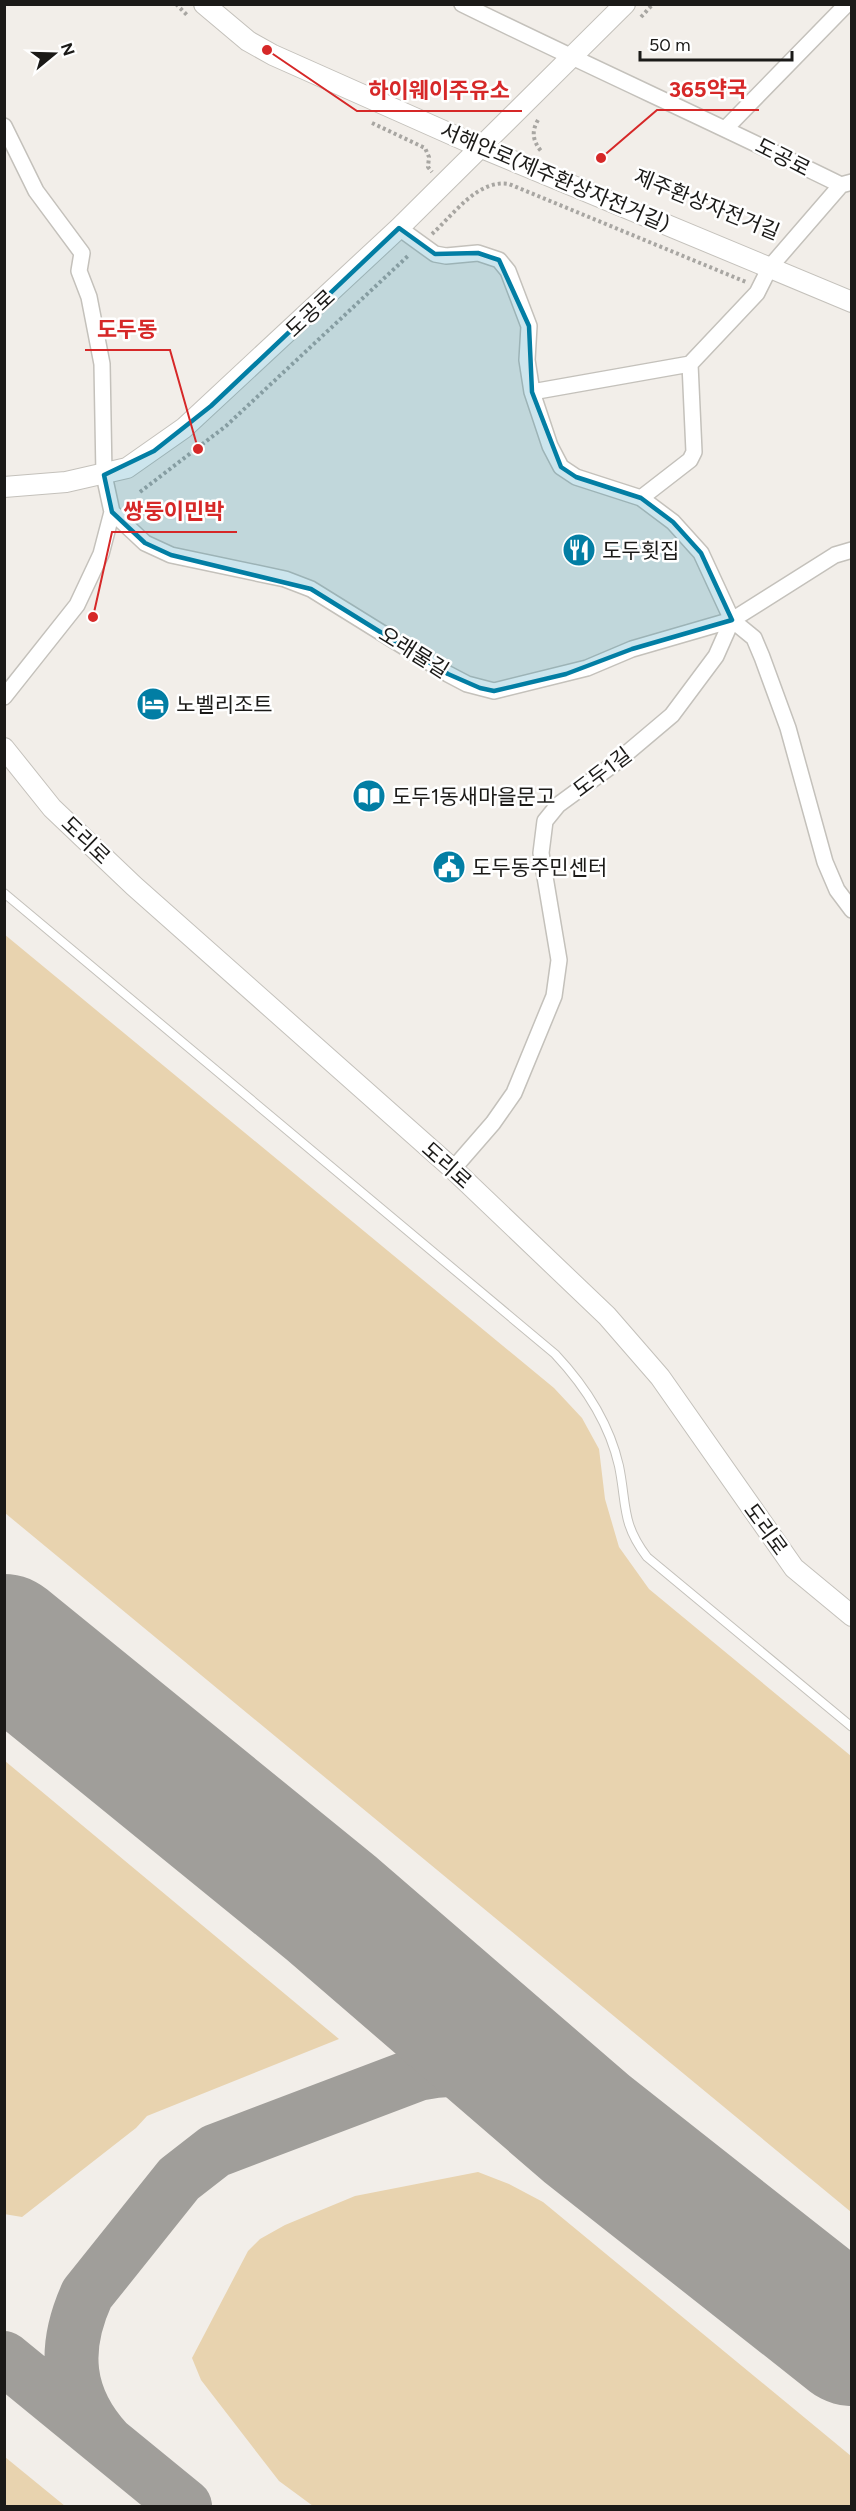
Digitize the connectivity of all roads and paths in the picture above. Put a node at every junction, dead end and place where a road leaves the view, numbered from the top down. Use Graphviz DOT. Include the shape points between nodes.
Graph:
graph roads {
  1 [pos="204,4"];
  2 [pos="462,4"];
  3 [pos="625,4"];
  4 [pos="847,4"];
  5 [pos="572,58"];
  6 [pos="544,114"];
  7 [pos="4,126"];
  8 [pos="726,128"];
  9 [pos="405,138"];
  10 [pos="482,148"];
  11 [pos="550,156"];
  12 [pos="428,167"];
  13 [pos="846,183"];
  14 [pos="399,228"];
  15 [pos="421,245"];
  16 [pos="770,267"];
  17 [pos="746,282"];
  18 [pos="852,302"];
  19 [pos="690,364"];
  20 [pos="532,392"];
  21 [pos="104,475"];
  22 [pos="4,487"];
  23 [pos="140,492"];
  24 [pos="641,498"];
  25 [pos="112,512"];
  26 [pos="852,550"];
  27 [pos="732,620"];
  28 [pos="4,697"];
  29 [pos="4,748"];
  30 [pos="4,894"];
  31 [pos="852,910"];
  32 [pos="453,1169"];
  33 [pos="852,1616"];
  34 [pos="852,1726"];
  1 -- 10 [label="street, 서해안로(제주환상자전거길)" via="248,41 273,55"];
  2 -- 5 [label="street"];
  3 -- 5 [label="street, 도공로"];
  4 -- 8 [label="street, 도공로"];
  5 -- 8 [label="street, 도공로"];
  5 -- 10 [label="street, 도공로"];
  6 -- 11 [label="path" via="536,122 534,142"];
  7 -- 21 [label="street" via="36,191 82,253 79,271 89,297 102,364"];
  8 -- 13 [label="street, 도공로"];
  9 -- 12 [label="path" via="425,148"];
  10 -- 14 [label="street, 도공로"];
  10 -- 16 [label="street, 서해안로(제주환상자전거길)"];
  13 -- 16 [label="street"];
  14 -- 15 [label="street"];
  14 -- 21 [label="street, 도공로" via="211,406 154,451 127,468"];
  15 -- 17 [label="path" via="478,191 498,182"];
  15 -- 20 [label="street" via="446,256 490,255 508,271 529,326 527,360"];
  15 -- 23 [label="path" via="226,426"];
  16 -- 18 [label="street, 서해안로(제주환상자전거길)"];
  16 -- 19 [label="street" via="757,293"];
  19 -- 20 [label="street"];
  19 -- 24 [label="street" via="694,452 690,460"];
  20 -- 24 [label="street" via="550,447 568,473"];
  21 -- 22 [label="street, 도공로"];
  21 -- 25 [label="street"];
  24 -- 27 [label="street" via="693,540"];
  25 -- 27 [label="street, 오래물길" via="145,543 171,555 311,588 448,674 494,691 566,674 632,649"];
  25 -- 28 [label="street" via="101,554 77,605"];
  26 -- 27 [label="street, 오래물길" via="835,555"];
  27 -- 31 [label="street" via="754,638 762,657 788,728 825,862 837,890"];
  27 -- 32 [label="street, 도두1길" via="716,656 672,715 558,805 545,821 542,854 559,960 554,996 514,1093 493,1124"];
  29 -- 32 [label="street, 도리로" via="52,808 134,886"];
  30 -- 34 [label="lane" via="555,1354 578,1379 598,1412 619,1467 625,1517 634,1540 647,1557"];
  32 -- 33 [label="street, 도리로" via="607,1316 660,1377 794,1568"];
}
